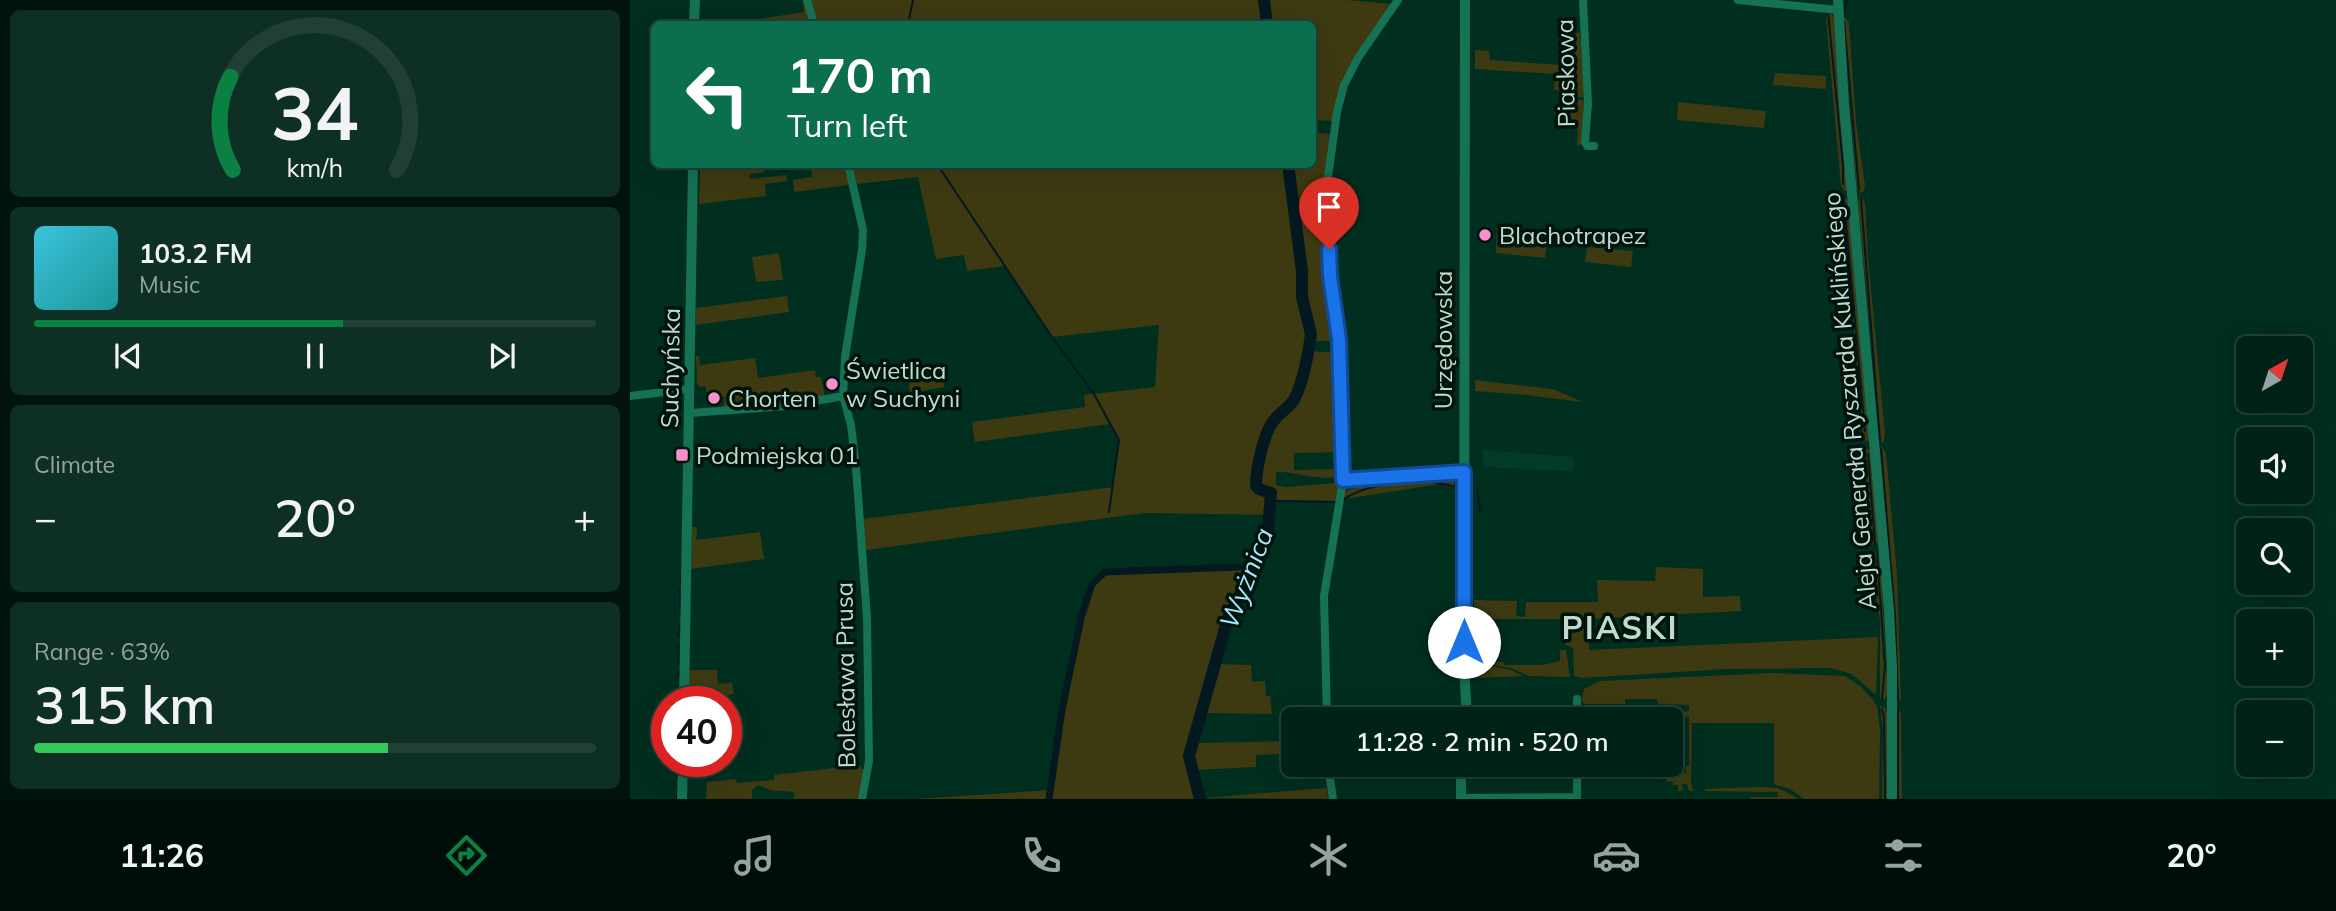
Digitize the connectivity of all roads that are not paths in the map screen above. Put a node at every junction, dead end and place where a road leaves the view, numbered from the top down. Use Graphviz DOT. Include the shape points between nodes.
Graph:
graph roads {
  1 [pos="695,0"];
  2 [pos="807,0"];
  3 [pos="1398,0"];
  4 [pos="1465,0"];
  5 [pos="1583,0"];
  6 [pos="1738,0"];
  7 [pos="1838,5"];
  8 [pos="694,21"];
  9 [pos="813,21"];
  10 [pos="1590,145"];
  11 [pos="693,168"];
  12 [pos="849,168"];
  13 [pos="691,389"];
  14 [pos="630,396"];
  15 [pos="843,396"];
  16 [pos="690,413"];
  17 [pos="1464,472"];
  18 [pos="1343,480"];
  19 [pos="1464,680"];
  20 [pos="684,686"];
  21 [pos="1577,699"];
  22 [pos="1327,707"];
  23 [pos="1462,707"];
  24 [pos="1465,707"];
  25 [pos="1577,707"];
  26 [pos="683,777"];
  27 [pos="1330,777"];
  28 [pos="1461,777"];
  29 [pos="1467,777"];
  30 [pos="1577,777"];
  31 [pos="1577,798"];
  32 [pos="682,799"];
  33 [pos="862,799"];
  34 [pos="1333,799"];
  35 [pos="1461,799"];
  36 [pos="1467,799"];
  37 [pos="1892,799"];
  1 -- 8 [label="street"];
  2 -- 9 [label="street"];
  3 -- 18 [label="street" via="1344,85 1328,177"];
  4 -- 17 [label="street, Urzędowska"];
  5 -- 10 [label="street, Piaskowa"];
  6 -- 7 [label="street"];
  7 -- 37 [label="street, Aleja Generała Ryszarda Kuklińskiego" via="1889,610"];
  11 -- 13 [label="street, Suchyńska"];
  12 -- 15 [label="street, Bolesława Prusa" via="863,242"];
  13 -- 14 [label="street"];
  13 -- 16 [label="street, Suchyńska"];
  15 -- 16 [label="street" via="788,406"];
  15 -- 33 [label="street, Bolesława Prusa" via="854,447 867,618 869,761"];
  16 -- 20 [label="street, Suchyńska"];
  17 -- 18 [label="street"];
  17 -- 19 [label="street, Urzędowska"];
  18 -- 22 [label="street" via="1324,596"];
  19 -- 23 [label="street, Urzędowska"];
  19 -- 24 [label="street, Urzędowska"];
  21 -- 25 [label="street"];
  26 -- 32 [label="street"];
  27 -- 34 [label="street"];
  28 -- 35 [label="street"];
  29 -- 36 [label="street"];
  30 -- 31 [label="street"];
  31 -- 36 [label="street"];
  35 -- 36 [label="street"];
}
